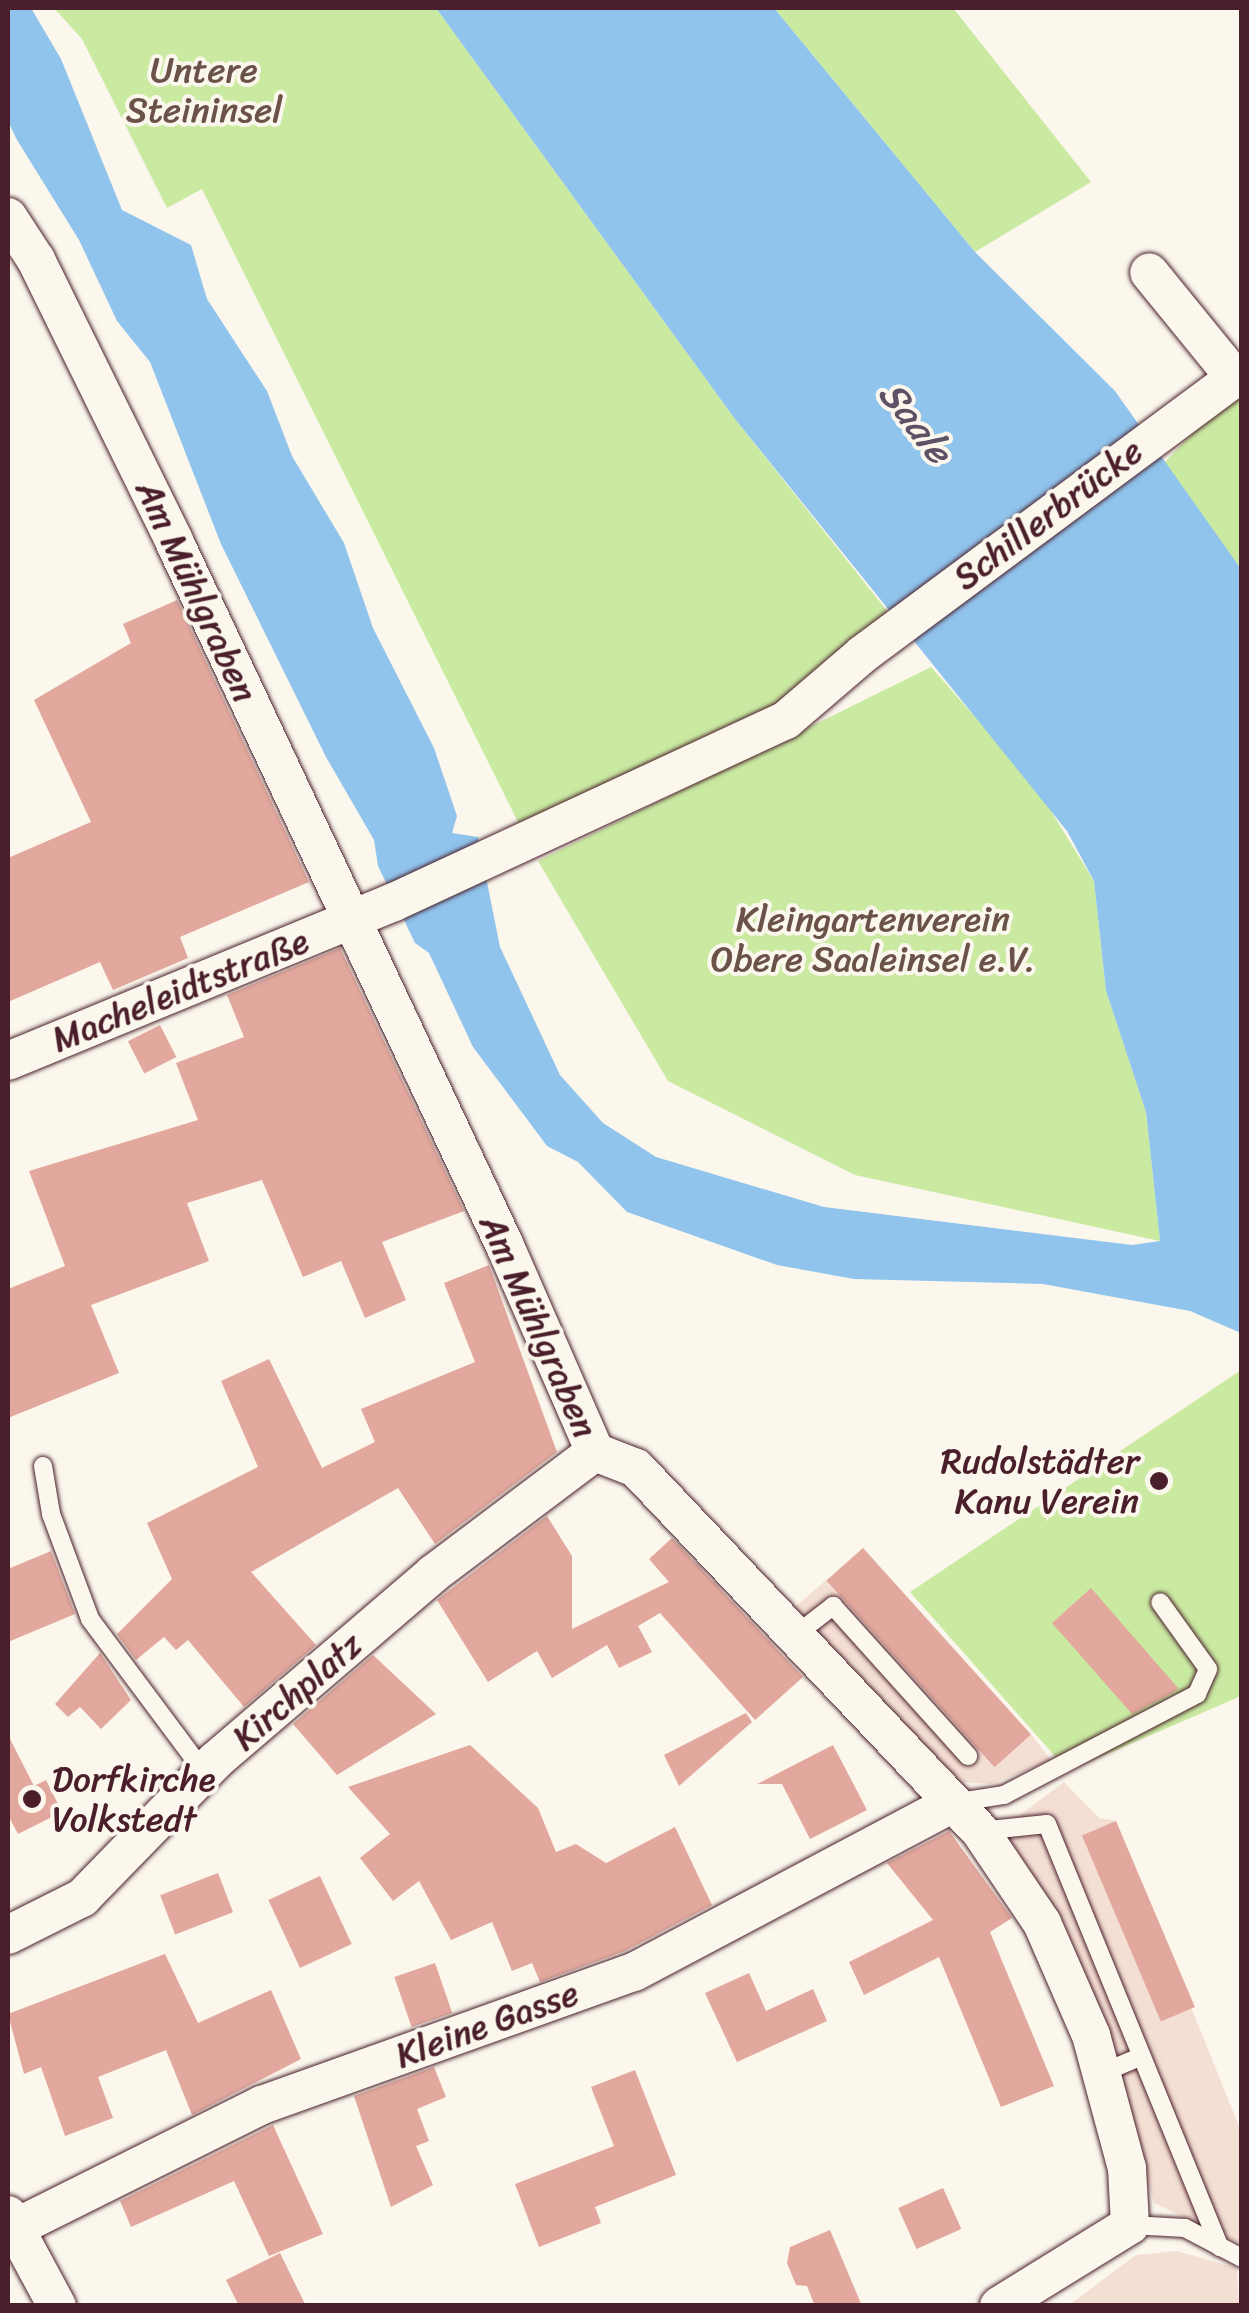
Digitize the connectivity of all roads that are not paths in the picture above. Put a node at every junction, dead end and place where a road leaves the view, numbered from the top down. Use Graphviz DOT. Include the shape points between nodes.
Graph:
graph roads {
  1 [pos="8,217"];
  2 [pos="1149,272"];
  3 [pos="1238,380"];
  4 [pos="512,847"];
  5 [pos="352,920"];
  6 [pos="8,1061"];
  7 [pos="594,1452"];
  8 [pos="43,1466"];
  9 [pos="1160,1602"];
  10 [pos="792,1638"];
  11 [pos="968,1756"];
  12 [pos="204,1772"];
  13 [pos="951,1804"];
  14 [pos="980,1831"];
  15 [pos="1089,1927"];
  16 [pos="8,1935"];
  17 [pos="1052,1944"];
  18 [pos="1142,2056"];
  19 [pos="1102,2073"];
  20 [pos="11,2222"];
  21 [pos="1130,2225"];
  22 [pos="1220,2247"];
  23 [pos="1242,2258"];
  24 [pos="57,2306"];
  25 [pos="999,2306"];
  1 -- 5 [label="street, Am Mühlgraben" via="36,260 157,506"];
  2 -- 3 [label="street"];
  3 -- 4 [label="street, Schillerbrücke" via="1200,400 863,654 786,720"];
  4 -- 5 [label="street, Macheleidtstraße"];
  5 -- 6 [label="street, Macheleidtstraße"];
  5 -- 7 [label="street, Am Mühlgraben"];
  7 -- 10 [label="street, Am Mühlgraben" via="636,1468"];
  7 -- 12 [label="street, Kirchplatz" via="433,1574"];
  8 -- 12 [label="lane" via="51,1514 90,1618"];
  9 -- 13 [label="lane" via="1208,1669 1198,1694 1004,1795"];
  10 -- 11 [label="lane" via="832,1606"];
  10 -- 13 [label="street, Am Mühlgraben"];
  12 -- 16 [label="street, Kirchplatz" via="82,1898"];
  13 -- 14 [label="street, Am Mühlgraben"];
  13 -- 20 [label="street, Kleine Gasse" via="634,1972 262,2105"];
  14 -- 15 [label="lane" via="1047,1824"];
  14 -- 17 [label="street, Am Mühlgraben"];
  15 -- 17 [label="lane"];
  15 -- 18 [label="lane"];
  17 -- 19 [label="street, Am Mühlgraben"];
  18 -- 19 [label="lane"];
  18 -- 22 [label="lane"];
  19 -- 21 [label="street, Am Mühlgraben" via="1127,2168"];
  20 -- 24 [label="street"];
  21 -- 22 [label="lane" via="1185,2228"];
  21 -- 25 [label="street"];
  22 -- 23 [label="lane"];
}
